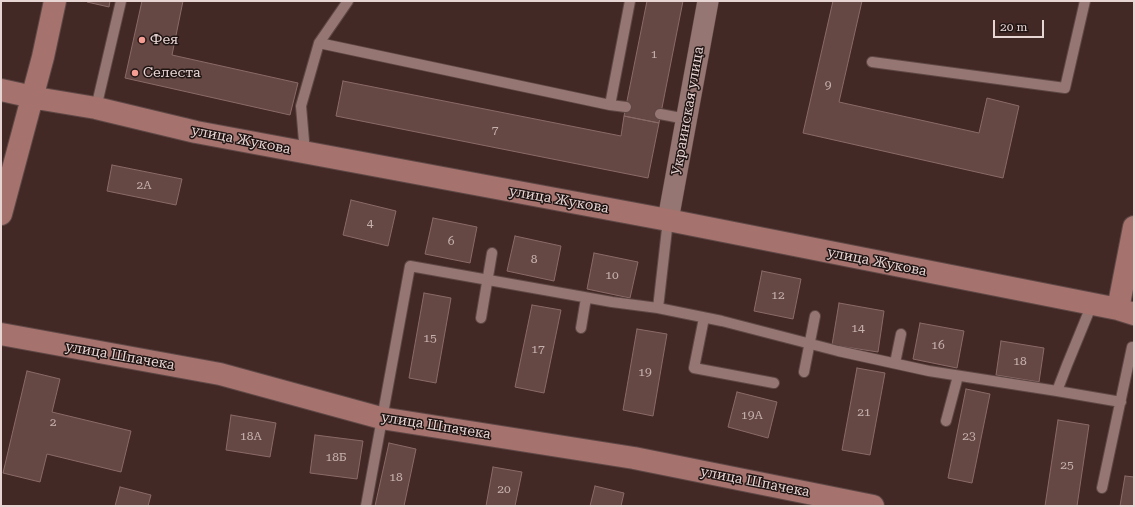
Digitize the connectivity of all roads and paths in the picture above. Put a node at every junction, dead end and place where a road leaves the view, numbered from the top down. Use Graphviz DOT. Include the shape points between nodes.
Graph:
graph roads {
  1 [pos="55,1"];
  2 [pos="121,1"];
  3 [pos="348,1"];
  4 [pos="630,1"];
  5 [pos="708,1"];
  6 [pos="1085,1"];
  7 [pos="319,43"];
  8 [pos="872,62"];
  9 [pos="1,90"];
  10 [pos="32,97"];
  11 [pos="610,105"];
  12 [pos="626,107"];
  13 [pos="96,108"];
  14 [pos="660,114"];
  15 [pos="686,119"];
  16 [pos="305,153"];
  17 [pos="1,214"];
  18 [pos="668,220"];
  19 [pos="1134,228"];
  20 [pos="492,253"];
  21 [pos="488,280"];
  22 [pos="586,298"];
  23 [pos="1092,304"];
  24 [pos="658,308"];
  25 [pos="1126,312"];
  26 [pos="815,316"];
  27 [pos="481,318"];
  28 [pos="704,318"];
  29 [pos="581,328"];
  30 [pos="1,334"];
  31 [pos="901,334"];
  32 [pos="810,343"];
  33 [pos="1132,347"];
  34 [pos="895,363"];
  35 [pos="804,372"];
  36 [pos="958,376"];
  37 [pos="774,383"];
  38 [pos="1057,391"];
  39 [pos="1121,402"];
  40 [pos="946,421"];
  41 [pos="1102,488"];
  42 [pos="366,506"];
  43 [pos="873,506"];
  1 -- 10 [label="street"];
  2 -- 13 [label="lane"];
  3 -- 7 [label="lane"];
  4 -- 11 [label="lane"];
  5 -- 15 [label="street, Украинская улица"];
  6 -- 8 [label="lane" via="1065,88"];
  7 -- 11 [label="lane"];
  7 -- 16 [label="lane" via="302,106"];
  9 -- 10 [label="street, улица Жукова"];
  10 -- 13 [label="street, улица Жукова"];
  10 -- 17 [label="street"];
  11 -- 12 [label="lane"];
  13 -- 16 [label="street, улица Жукова" via="196,132"];
  14 -- 15 [label="lane"];
  15 -- 18 [label="street, Украинская улица"];
  16 -- 18 [label="street, улица Жукова"];
  18 -- 23 [label="street, улица Жукова"];
  18 -- 24 [label="lane"];
  19 -- 25 [label="street"];
  20 -- 21 [label="lane"];
  21 -- 22 [label="lane"];
  21 -- 27 [label="lane"];
  21 -- 42 [label="lane" via="410,266"];
  22 -- 24 [label="lane"];
  22 -- 29 [label="lane"];
  23 -- 25 [label="street, улица Жукова"];
  23 -- 38 [label="lane"];
  24 -- 28 [label="lane"];
  26 -- 32 [label="lane"];
  28 -- 32 [label="lane"];
  28 -- 37 [label="lane" via="694,368"];
  30 -- 43 [label="street, улица Шпачека" via="220,374 381,418 634,458"];
  31 -- 34 [label="lane"];
  32 -- 34 [label="lane"];
  32 -- 35 [label="lane"];
  33 -- 39 [label="lane"];
  34 -- 36 [label="lane"];
  36 -- 38 [label="lane"];
  36 -- 40 [label="lane"];
  38 -- 39 [label="lane"];
  39 -- 41 [label="lane"];
}
